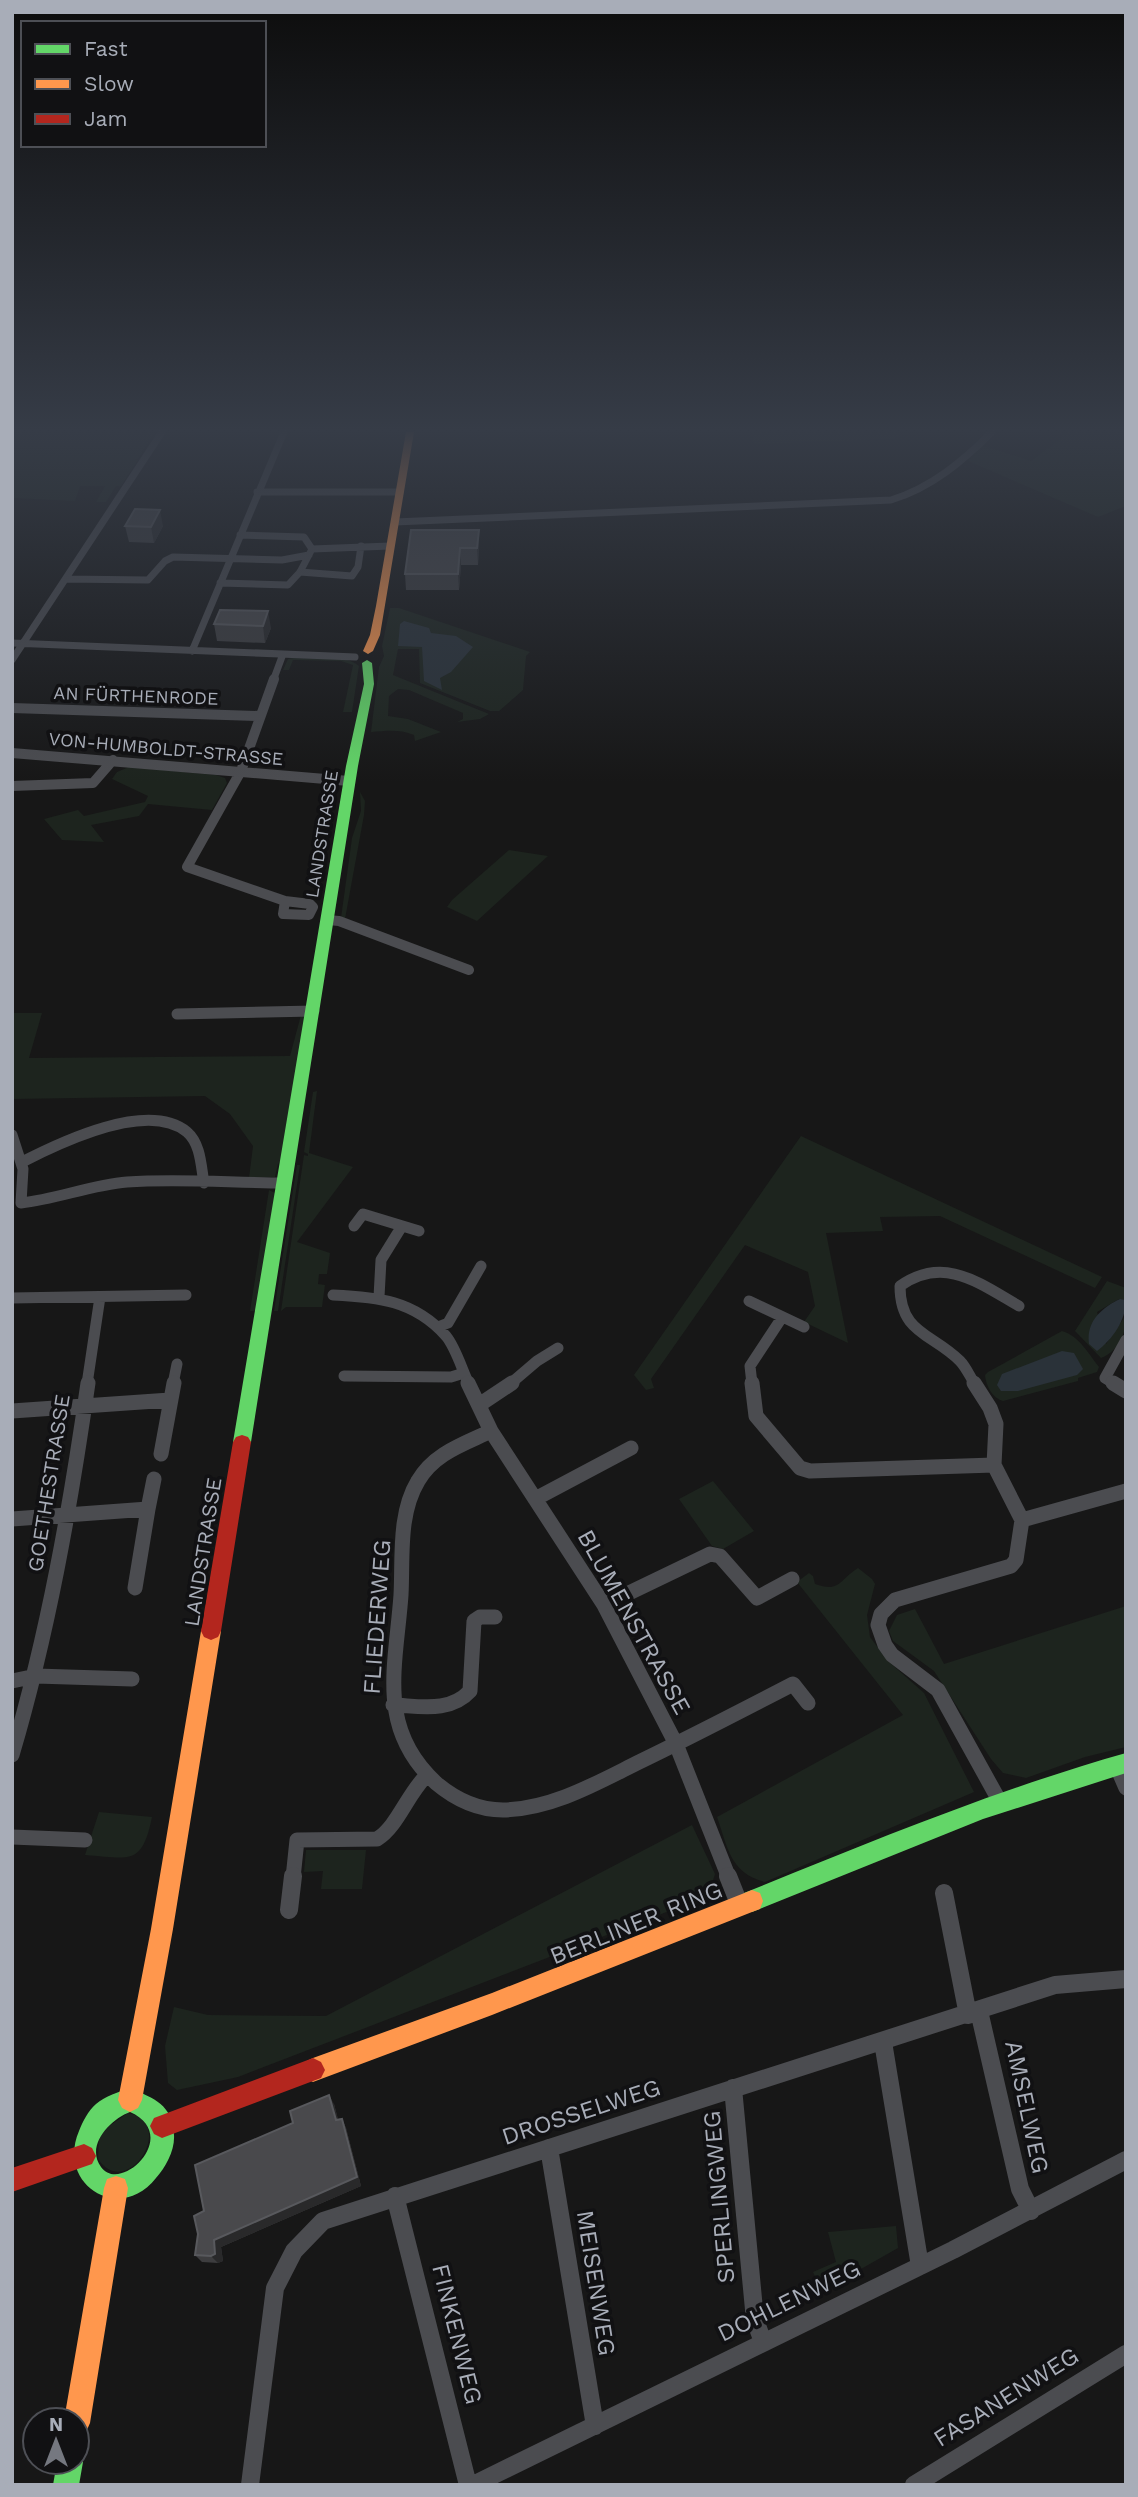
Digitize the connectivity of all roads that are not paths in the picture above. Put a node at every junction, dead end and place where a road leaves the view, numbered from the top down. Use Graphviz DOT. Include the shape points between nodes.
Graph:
graph roads {
  1 [pos="86,549"];
  2 [pos="235,549"];
  3 [pos="309,549"];
  4 [pos="340,549"];
  5 [pos="361,549"];
  6 [pos="390,549"];
  7 [pos="310,552"];
  8 [pos="231,558"];
  9 [pos="282,560"];
  10 [pos="302,569"];
  11 [pos="66,579"];
  12 [pos="220,583"];
  13 [pos="12,643"];
  14 [pos="22,645"];
  15 [pos="192,651"];
  16 [pos="283,654"];
  17 [pos="363,657"];
  18 [pos="12,660"];
  19 [pos="12,708"];
  20 [pos="259,716"];
  21 [pos="12,753"];
  22 [pos="113,760"];
  23 [pos="241,771"];
  24 [pos="351,774"];
  25 [pos="316,778"];
  26 [pos="12,786"];
  27 [pos="285,901"];
  28 [pos="328,920"];
  29 [pos="469,970"];
  30 [pos="314,1011"];
  31 [pos="177,1014"];
  32 [pos="12,1135"];
  33 [pos="22,1162"];
  34 [pos="204,1183"];
  35 [pos="285,1183"];
  36 [pos="354,1226"];
  37 [pos="402,1226"];
  38 [pos="419,1231"];
  39 [pos="481,1266"];
  40 [pos="332,1295"];
  41 [pos="186,1296"];
  42 [pos="100,1297"];
  43 [pos="379,1297"];
  44 [pos="12,1298"];
  45 [pos="749,1301"];
  46 [pos="1019,1306"];
  47 [pos="781,1319"];
  48 [pos="438,1327"];
  49 [pos="804,1327"];
  50 [pos="1126,1340"];
  51 [pos="558,1348"];
  52 [pos="177,1364"];
  53 [pos="464,1373"];
  54 [pos="344,1376"];
  55 [pos="1126,1391"];
  56 [pos="170,1400"];
  57 [pos="83,1405"];
  58 [pos="479,1405"];
  59 [pos="12,1411"];
  60 [pos="491,1431"];
  61 [pos="631,1448"];
  62 [pos="160,1454"];
  63 [pos="994,1465"];
  64 [pos="154,1479"];
  65 [pos="1126,1491"];
  66 [pos="535,1499"];
  67 [pos="148,1509"];
  68 [pos="69,1515"];
  69 [pos="12,1519"];
  70 [pos="1022,1520"];
  71 [pos="792,1579"];
  72 [pos="135,1588"];
  73 [pos="604,1605"];
  74 [pos="495,1617"];
  75 [pos="36,1676"];
  76 [pos="132,1679"];
  77 [pos="12,1681"];
  78 [pos="808,1703"];
  79 [pos="393,1705"];
  80 [pos="676,1744"];
  81 [pos="12,1755"];
  82 [pos="1121,1764"];
  83 [pos="426,1776"];
  84 [pos="1126,1788"];
  85 [pos="1000,1802"];
  86 [pos="12,1837"];
  87 [pos="85,1840"];
  88 [pos="943,1893"];
  89 [pos="740,1906"];
  90 [pos="289,1910"];
  91 [pos="1126,1979"];
  92 [pos="973,2013"];
  93 [pos="883,2042"];
  94 [pos="733,2088"];
  95 [pos="130,2099"];
  96 [pos="162,2126"];
  97 [pos="549,2148"];
  98 [pos="84,2156"];
  99 [pos="1126,2160"];
  100 [pos="12,2180"];
  101 [pos="116,2188"];
  102 [pos="395,2196"];
  103 [pos="1031,2210"];
  104 [pos="920,2266"];
  105 [pos="763,2342"];
  106 [pos="1126,2354"];
  107 [pos="80,2406"];
  108 [pos="595,2426"];
  109 [pos="250,2485"];
  110 [pos="470,2485"];
  111 [pos="914,2485"];
  1 -- 11 [label="street"];
  2 -- 8 [label="street"];
  3 -- 7 [label="street"];
  4 -- 7 [label="street"];
  5 -- 10 [label="street" via="352,576"];
  6 -- 17 [label="street, LANDSTRASSE" via="375,635"];
  7 -- 9 [label="street"];
  7 -- 10 [label="street"];
  8 -- 9 [label="street"];
  8 -- 11 [label="street" via="168,558 153,578 141,581"];
  8 -- 12 [label="street"];
  9 -- 10 [label="street"];
  10 -- 12 [label="street" via="288,584"];
  11 -- 14 [label="street"];
  12 -- 15 [label="street"];
  13 -- 14 [label="street"];
  14 -- 15 [label="street"];
  14 -- 18 [label="street"];
  15 -- 16 [label="street"];
  16 -- 17 [label="street"];
  16 -- 20 [label="street"];
  17 -- 24 [label="street, LANDSTRASSE" via="369,684"];
  19 -- 20 [label="street, AN FÜRTHENRODE"];
  20 -- 23 [label="street"];
  21 -- 22 [label="street, VON-HUMBOLDT-STRASSE"];
  22 -- 23 [label="street, VON-HUMBOLDT-STRASSE"];
  22 -- 26 [label="street" via="93,782"];
  23 -- 25 [label="street, VON-HUMBOLDT-STRASSE"];
  23 -- 27 [label="street" via="187,867"];
  24 -- 25 [label="street, VON-HUMBOLDT-STRASSE"];
  24 -- 25 [label="street, VON-HUMBOLDT-STRASSE"];
  24 -- 28 [label="street, LANDSTRASSE"];
  28 -- 29 [label="street"];
  28 -- 30 [label="street, LANDSTRASSE"];
  30 -- 31 [label="street"];
  30 -- 35 [label="street, LANDSTRASSE"];
  32 -- 33 [label="street"];
  33 -- 34 [label="street" via="21,1203 128,1182"];
  33 -- 34 [label="street" via="98,1128 161,1122 188,1133 198,1147"];
  34 -- 35 [label="street"];
  35 -- 95 [label="street, LANDSTRASSE"];
  36 -- 37 [label="street" via="363,1214"];
  37 -- 38 [label="street"];
  37 -- 43 [label="street" via="382,1260"];
  39 -- 48 [label="street" via="448,1323"];
  40 -- 43 [label="street, BLUMENSTRASSE"];
  41 -- 42 [label="street"];
  42 -- 44 [label="street"];
  42 -- 57 [label="street, GOETHESTRASSE"];
  43 -- 48 [label="street, BLUMENSTRASSE" via="419,1313"];
  45 -- 47 [label="street"];
  46 -- 63 [label="street" via="944,1270 916,1274 900,1286 910,1325 960,1361 990,1408 996,1424"];
  47 -- 49 [label="street"];
  47 -- 63 [label="street" via="750,1366 754,1406 756,1416 800,1468"];
  48 -- 53 [label="street, BLUMENSTRASSE"];
  50 -- 55 [label="street" via="1105,1378"];
  51 -- 58 [label="street" via="536,1359 494,1399"];
  52 -- 56 [label="street"];
  53 -- 54 [label="street" via="451,1377"];
  53 -- 58 [label="street, BLUMENSTRASSE"];
  56 -- 57 [label="street"];
  56 -- 62 [label="street"];
  57 -- 59 [label="street"];
  57 -- 68 [label="street, GOETHESTRASSE"];
  58 -- 60 [label="street, BLUMENSTRASSE"];
  60 -- 66 [label="street, BLUMENSTRASSE"];
  60 -- 79 [label="street, FLIEDERWEG" via="427,1467 409,1497"];
  61 -- 66 [label="street"];
  63 -- 70 [label="street"];
  64 -- 67 [label="street"];
  65 -- 70 [label="street"];
  66 -- 73 [label="street, BLUMENSTRASSE"];
  67 -- 68 [label="street"];
  67 -- 72 [label="street"];
  68 -- 69 [label="street"];
  68 -- 75 [label="street, GOETHESTRASSE"];
  70 -- 85 [label="street" via="1011,1566 894,1600 878,1625 892,1655 938,1690"];
  71 -- 73 [label="street" via="757,1598 720,1556 710,1554"];
  73 -- 80 [label="street, BLUMENSTRASSE"];
  74 -- 79 [label="street" via="474,1621 470,1691 465,1699 450,1705"];
  75 -- 76 [label="street"];
  75 -- 77 [label="street"];
  75 -- 81 [label="street, GOETHESTRASSE"];
  78 -- 80 [label="street, FLIEDERWEG" via="793,1684"];
  79 -- 83 [label="street, FLIEDERWEG" via="405,1746"];
  80 -- 83 [label="street, FLIEDERWEG" via="559,1800 529,1808 481,1808 458,1800"];
  80 -- 89 [label="street, BLUMENSTRASSE"];
  82 -- 84 [label="street"];
  82 -- 85 [label="street, BERLINER RING"];
  83 -- 90 [label="street" via="406,1798 391,1829 377,1839 297,1840"];
  85 -- 89 [label="street, BERLINER RING"];
  86 -- 87 [label="street"];
  88 -- 92 [label="street, AMSELWEG" via="962,1996"];
  89 -- 96 [label="street, BERLINER RING"];
  91 -- 92 [label="street, DROSSELWEG" via="1055,1985"];
  92 -- 93 [label="street, DROSSELWEG"];
  92 -- 103 [label="street, AMSELWEG" via="984,2024 1020,2189"];
  93 -- 94 [label="street, DROSSELWEG"];
  93 -- 104 [label="street"];
  94 -- 97 [label="street, DROSSELWEG"];
  94 -- 105 [label="street, SPERLINGWEG" via="755,2320"];
  95 -- 96 [label="street" via="150,2106"];
  95 -- 98 [label="street" via="97,2118 89,2129"];
  96 -- 101 [label="street" via="163,2140 152,2168 129,2185"];
  97 -- 102 [label="street, DROSSELWEG"];
  97 -- 108 [label="street, MEISENWEG"];
  98 -- 100 [label="street"];
  98 -- 101 [label="street" via="94,2179"];
  99 -- 103 [label="street, DOHLENWEG"];
  101 -- 107 [label="street"];
  102 -- 109 [label="street, DROSSELWEG" via="323,2221 308,2232 282,2267 275,2288"];
  102 -- 110 [label="street, FINKENWEG"];
  103 -- 104 [label="street, DOHLENWEG"];
  104 -- 105 [label="street, DOHLENWEG"];
  105 -- 108 [label="street, DOHLENWEG"];
  106 -- 111 [label="street, FASANENWEG"];
  108 -- 110 [label="street, DOHLENWEG"];
}
